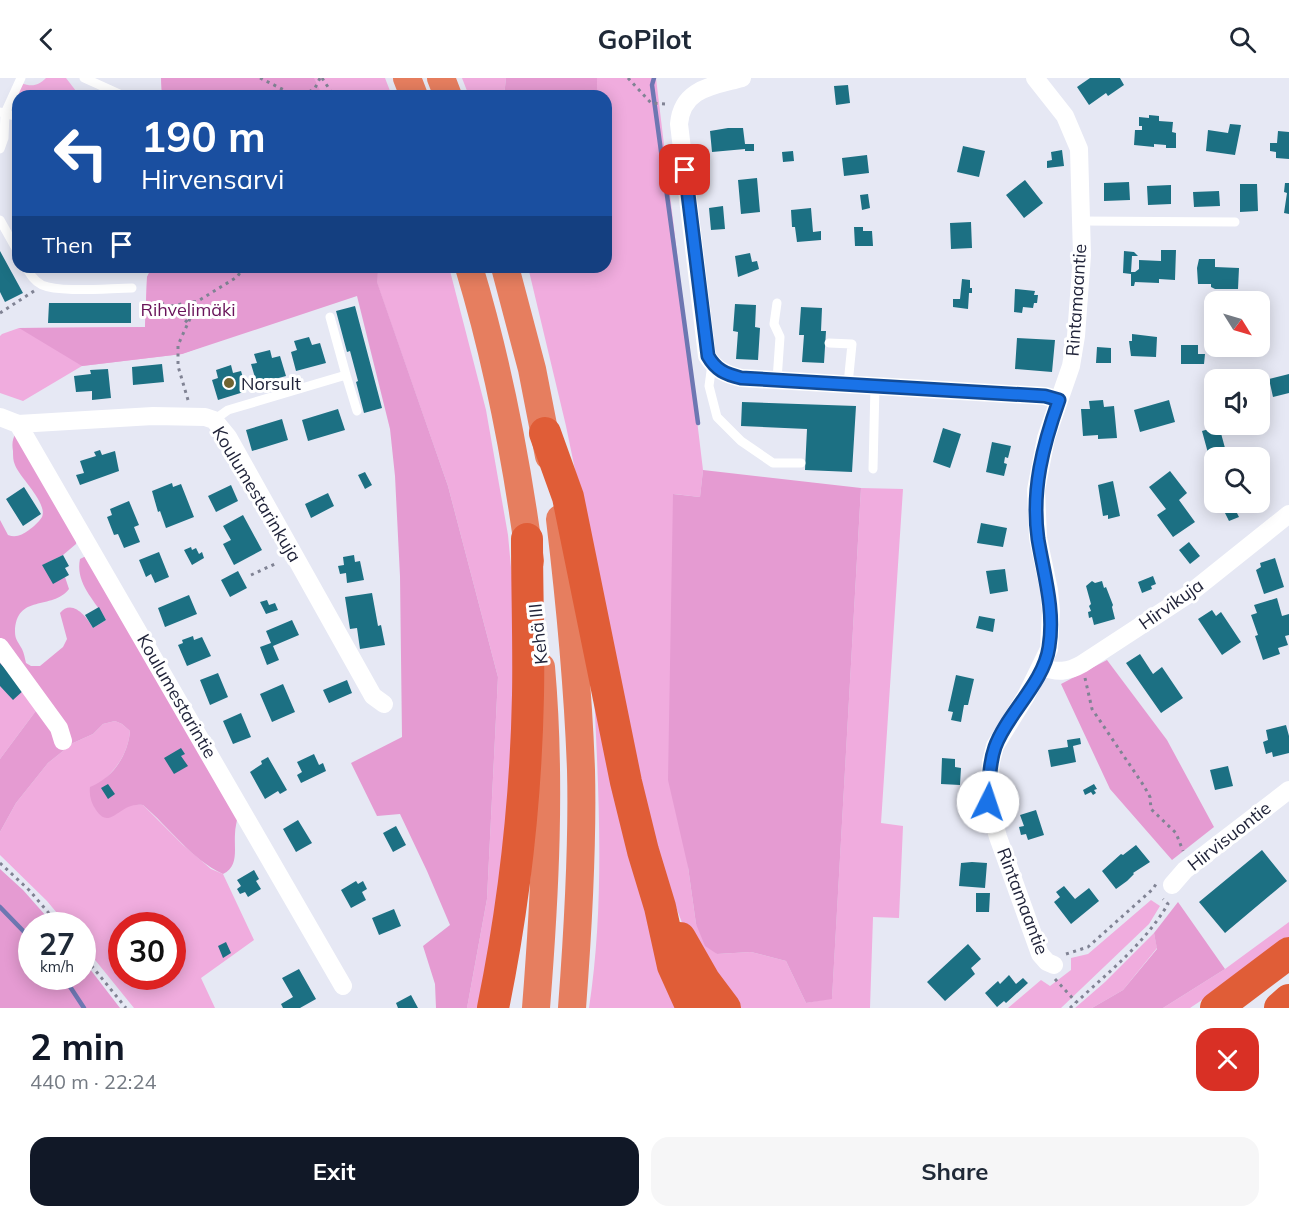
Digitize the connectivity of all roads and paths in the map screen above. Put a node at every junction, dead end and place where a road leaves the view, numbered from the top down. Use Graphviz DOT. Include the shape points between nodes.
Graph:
graph roads {
  1 [pos="84,78"];
  2 [pos="260,78"];
  3 [pos="321,78"];
  4 [pos="628,78"];
  5 [pos="742,78"];
  6 [pos="1035,78"];
  7 [pos="110,90"];
  8 [pos="284,90"];
  9 [pos="312,90"];
  10 [pos="12,95"];
  11 [pos="665,105"];
  12 [pos="2,113"];
  13 [pos="0,148"];
  14 [pos="0,220"];
  15 [pos="1081,220"];
  16 [pos="1235,222"];
  17 [pos="12,241"];
  18 [pos="30,273"];
  19 [pos="240,273"];
  20 [pos="471,273"];
  21 [pos="507,273"];
  22 [pos="42,285"];
  23 [pos="132,288"];
  24 [pos="198,301"];
  25 [pos="146,303"];
  26 [pos="777,303"];
  27 [pos="0,305"];
  28 [pos="171,306"];
  29 [pos="2,312"];
  30 [pos="330,317"];
  31 [pos="188,323"];
  32 [pos="829,343"];
  33 [pos="712,364"];
  34 [pos="346,375"];
  35 [pos="777,380"];
  36 [pos="848,384"];
  37 [pos="875,386"];
  38 [pos="1059,400"];
  39 [pos="357,411"];
  40 [pos="0,417"];
  41 [pos="206,419"];
  42 [pos="18,424"];
  43 [pos="545,433"];
  44 [pos="801,463"];
  45 [pos="873,469"];
  46 [pos="1289,513"];
  47 [pos="527,540"];
  48 [pos="277,563"];
  49 [pos="251,575"];
  50 [pos="0,647"];
  51 [pos="1082,664"];
  52 [pos="1042,667"];
  53 [pos="384,704"];
  54 [pos="63,741"];
  55 [pos="1289,790"];
  56 [pos="1186,858"];
  57 [pos="0,863"];
  58 [pos="1163,887"];
  59 [pos="660,907"];
  60 [pos="48,912"];
  61 [pos="1289,953"];
  62 [pos="96,971"];
  63 [pos="1054,972"];
  64 [pos="344,986"];
  65 [pos="1289,1000"];
  66 [pos="1076,1002"];
  67 [pos="126,1008"];
  68 [pos="494,1008"];
  69 [pos="536,1008"];
  70 [pos="572,1008"];
  71 [pos="692,1008"];
  72 [pos="725,1008"];
  73 [pos="1070,1008"];
  74 [pos="1216,1008"];
  75 [pos="1280,1008"];
  1 -- 7 [label="lane"];
  2 -- 8 [label="path"];
  3 -- 9 [label="path"];
  4 -- 11 [label="path" via="651,103"];
  5 -- 33 [label="street" via="695,93 680,112 706,344"];
  6 -- 15 [label="street, Rintamaantie" via="1065,116 1079,149"];
  10 -- 12 [label="lane"];
  12 -- 13 [label="lane" via="4,138"];
  14 -- 17 [label="lane"];
  15 -- 16 [label="lane"];
  15 -- 38 [label="street, Rintamaantie" via="1076,336"];
  18 -- 22 [label="lane"];
  19 -- 24 [label="path"];
  20 -- 47 [label="highway, Kehä III" via="501,392"];
  21 -- 43 [label="highway, Kehä III"];
  22 -- 23 [label="lane"];
  22 -- 29 [label="path"];
  24 -- 28 [label="path"];
  24 -- 31 [label="path"];
  25 -- 28 [label="path"];
  26 -- 35 [label="lane"];
  27 -- 29 [label="path"];
  28 -- 31 [label="path"];
  30 -- 34 [label="lane"];
  31 -- 41 [label="path" via="178,345 178,366 187,398"];
  32 -- 36 [label="lane" via="852,344"];
  33 -- 35 [label="street" via="725,374 741,378"];
  33 -- 44 [label="lane" via="709,386 717,417 741,441 773,463"];
  34 -- 39 [label="lane"];
  34 -- 41 [label="lane"];
  35 -- 36 [label="street"];
  36 -- 37 [label="street"];
  37 -- 38 [label="street"];
  37 -- 45 [label="lane"];
  38 -- 52 [label="street, Rintamaantie" via="1046,438 1036,490 1038,538 1051,611 1049,649"];
  40 -- 42 [label="street"];
  41 -- 42 [label="street, Koulumestarinkuja" via="153,416"];
  41 -- 53 [label="street, Koulumestarinkuja" via="228,437 373,696"];
  42 -- 64 [label="street, Koulumestarintie"];
  43 -- 59 [label="highway" via="568,497 626,782"];
  43 -- 70 [label="highway, Kehä III" via="571,616 581,773 578,930"];
  46 -- 51 [label="street, Hirvikuja" via="1189,594"];
  47 -- 68 [label="highway" via="525,774 515,878"];
  47 -- 69 [label="highway, Kehä III" via="543,687 546,766 543,921"];
  48 -- 49 [label="path"];
  50 -- 54 [label="street" via="59,728"];
  51 -- 52 [label="street, Hirvikuja" via="1054,672"];
  51 -- 56 [label="path" via="1092,709 1144,786 1151,809 1176,834"];
  52 -- 63 [label="street, Rintamaantie" via="995,746 988,802 1040,954"];
  55 -- 58 [label="street, Hirvisuontie"];
  57 -- 60 [label="path"];
  58 -- 63 [label="path" via="1154,889 1088,947 1067,953"];
  58 -- 66 [label="path" via="1168,904 1154,926"];
  59 -- 71 [label="highway" via="673,966"];
  59 -- 72 [label="highway"];
  61 -- 74 [label="highway"];
  62 -- 67 [label="path"];
  63 -- 66 [label="path"];
  65 -- 75 [label="highway"];
  66 -- 73 [label="path"];
}
